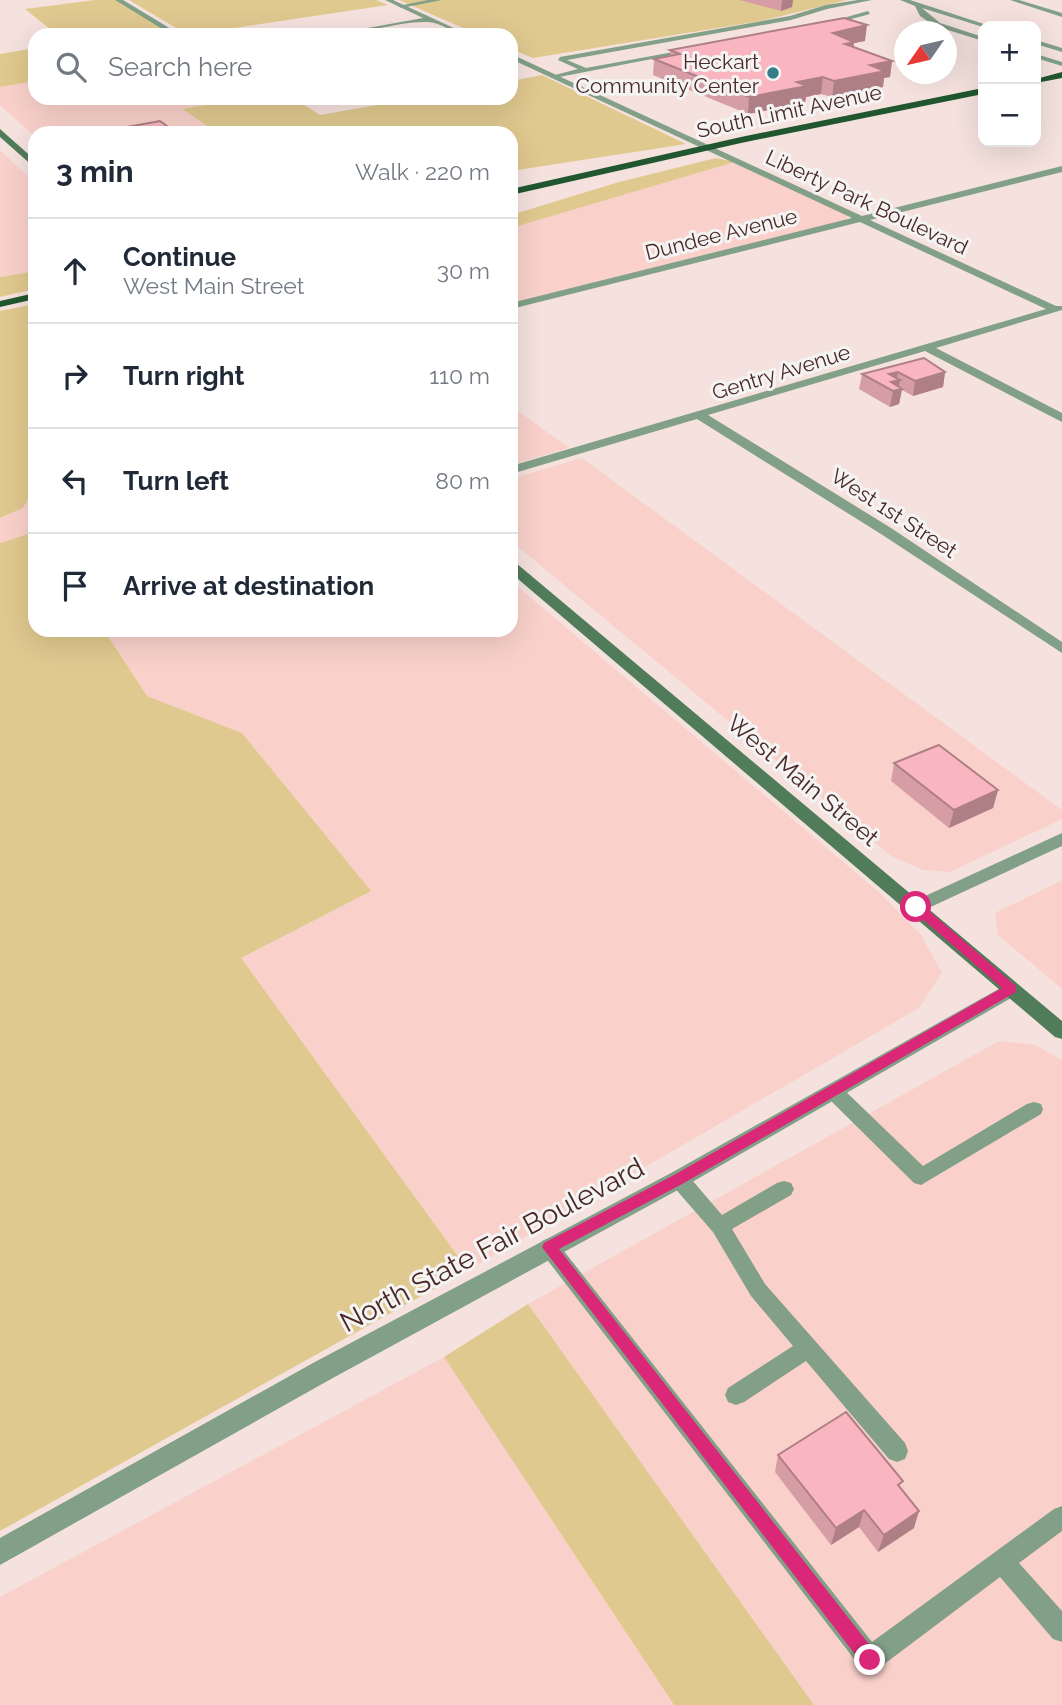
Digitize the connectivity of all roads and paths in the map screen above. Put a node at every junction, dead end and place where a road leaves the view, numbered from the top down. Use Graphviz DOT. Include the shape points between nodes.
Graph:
graph roads {
  1 [pos="118,0"];
  2 [pos="388,0"];
  3 [pos="439,0"];
  4 [pos="869,0"];
  5 [pos="903,0"];
  6 [pos="1013,0"];
  7 [pos="916,4"];
  8 [pos="401,6"];
  9 [pos="868,13"];
  10 [pos="1062,15"];
  11 [pos="431,19"];
  12 [pos="786,19"];
  13 [pos="978,23"];
  14 [pos="806,26"];
  15 [pos="816,27"];
  16 [pos="165,28"];
  17 [pos="376,28"];
  18 [pos="450,28"];
  19 [pos="978,37"];
  20 [pos="1041,44"];
  21 [pos="695,50"];
  22 [pos="1062,50"];
  23 [pos="1041,58"];
  24 [pos="518,59"];
  25 [pos="1062,64"];
  26 [pos="585,70"];
  27 [pos="1062,75"];
  28 [pos="554,76"];
  29 [pos="1041,80"];
  30 [pos="978,92"];
  31 [pos="0,132"];
  32 [pos="709,147"];
  33 [pos="28,158"];
  34 [pos="643,162"];
  35 [pos="1062,169"];
  36 [pos="524,176"];
  37 [pos="518,190"];
  38 [pos="524,201"];
  39 [pos="861,218"];
  40 [pos="28,298"];
  41 [pos="0,304"];
  42 [pos="518,304"];
  43 [pos="1059,308"];
  44 [pos="928,348"];
  45 [pos="701,416"];
  46 [pos="1062,418"];
  47 [pos="518,468"];
  48 [pos="518,572"];
  49 [pos="1062,649"];
  50 [pos="1062,839"];
  51 [pos="916,907"];
  52 [pos="1011,989"];
  53 [pos="1062,1032"];
  54 [pos="832,1091"];
  55 [pos="1034,1109"];
  56 [pos="679,1179"];
  57 [pos="784,1189"];
  58 [pos="720,1226"];
  59 [pos="549,1247"];
  60 [pos="808,1348"];
  61 [pos="736,1395"];
  62 [pos="897,1451"];
  63 [pos="1062,1517"];
  64 [pos="0,1552"];
  65 [pos="1002,1561"];
  66 [pos="1062,1630"];
  1 -- 16 [label="street"];
  2 -- 8 [label="street"];
  3 -- 8 [label="lane"];
  4 -- 12 [label="lane"];
  5 -- 7 [label="street"];
  6 -- 10 [label="lane"];
  7 -- 13 [label="street"];
  7 -- 19 [label="street" via="922,15 936,24"];
  8 -- 11 [label="street"];
  9 -- 15 [label="lane"];
  11 -- 17 [label="street"];
  11 -- 18 [label="street"];
  12 -- 14 [label="lane"];
  12 -- 26 [label="lane" via="560,59"];
  20 -- 22 [label="street"];
  21 -- 26 [label="lane"];
  23 -- 25 [label="street"];
  24 -- 28 [label="street, Liberty Park Boulevard"];
  26 -- 28 [label="lane"];
  27 -- 29 [label="highway"];
  28 -- 32 [label="street, Liberty Park Boulevard"];
  30 -- 32 [label="highway, South Limit Avenue"];
  31 -- 33 [label="main road"];
  32 -- 34 [label="highway, South Limit Avenue"];
  32 -- 39 [label="street, Liberty Park Boulevard"];
  34 -- 36 [label="highway"];
  34 -- 37 [label="highway"];
  34 -- 38 [label="highway"];
  35 -- 39 [label="street, Dundee Avenue"];
  39 -- 42 [label="street, Dundee Avenue"];
  39 -- 43 [label="street, Liberty Park Boulevard"];
  40 -- 41 [label="highway"];
  43 -- 44 [label="street, Gentry Avenue"];
  44 -- 45 [label="street, Gentry Avenue"];
  44 -- 46 [label="street"];
  45 -- 47 [label="street, Gentry Avenue"];
  45 -- 49 [label="street, West 1st Street" via="886,531"];
  48 -- 51 [label="main road, West Main Street"];
  50 -- 51 [label="street"];
  51 -- 52 [label="main road, West Main Street"];
  52 -- 53 [label="main road, West Main Street"];
  52 -- 54 [label="street, North State Fair Boulevard"];
  54 -- 55 [label="lane" via="921,1177"];
  54 -- 56 [label="street, North State Fair Boulevard"];
  56 -- 58 [label="lane"];
  56 -- 59 [label="street, North State Fair Boulevard"];
  57 -- 58 [label="lane"];
  58 -- 60 [label="lane" via="758,1290"];
  59 -- 64 [label="street, North State Fair Boulevard"];
  59 -- 65 [label="lane" via="870,1660"];
  60 -- 61 [label="lane"];
  60 -- 62 [label="lane"];
  63 -- 65 [label="lane"];
  65 -- 66 [label="lane"];
}
